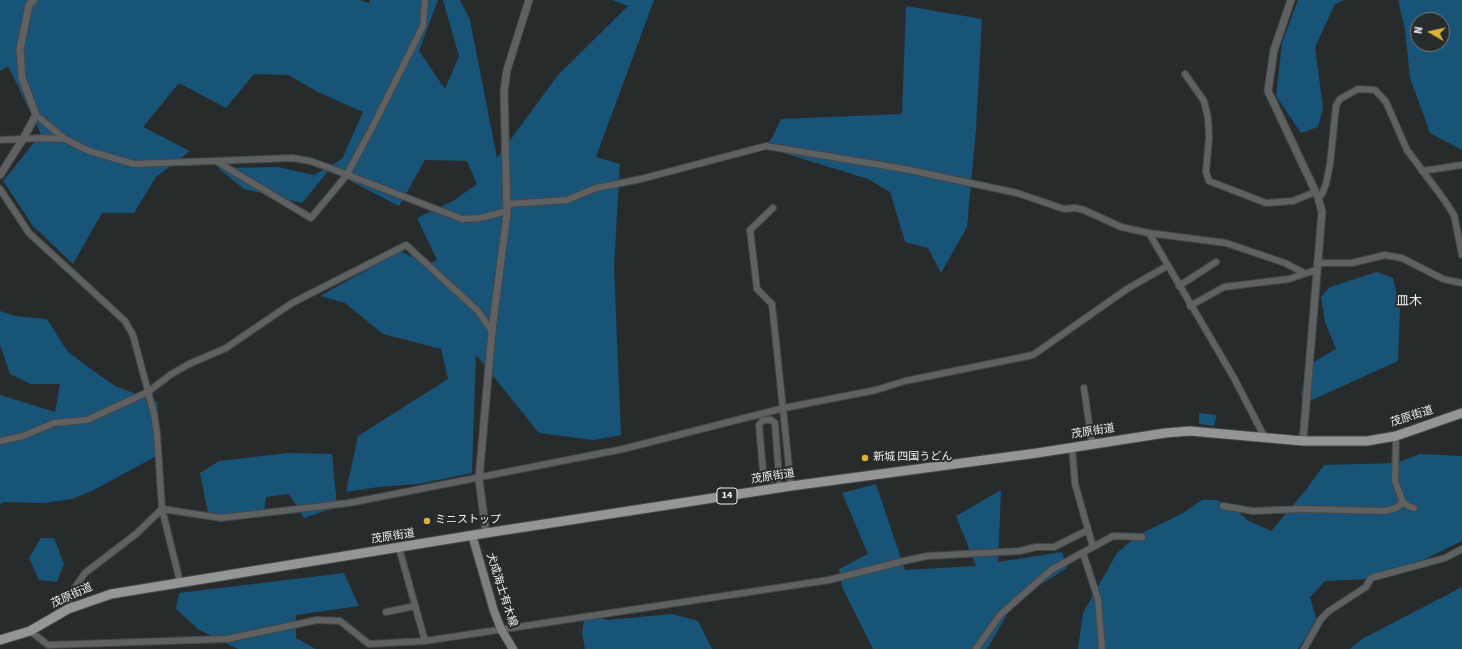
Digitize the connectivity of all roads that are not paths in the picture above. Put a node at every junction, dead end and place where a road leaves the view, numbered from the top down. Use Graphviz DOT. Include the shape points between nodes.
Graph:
graph roads {
  1 [pos="34,0"];
  2 [pos="425,0"];
  3 [pos="529,0"];
  4 [pos="1291,0"];
  5 [pos="1185,74"];
  6 [pos="36,115"];
  7 [pos="65,139"];
  8 [pos="0,140"];
  9 [pos="23,140"];
  10 [pos="214,160"];
  11 [pos="1462,165"];
  12 [pos="1422,171"];
  13 [pos="0,175"];
  14 [pos="346,176"];
  15 [pos="0,189"];
  16 [pos="1317,194"];
  17 [pos="507,207"];
  18 [pos="773,208"];
  19 [pos="1149,233"];
  20 [pos="1462,255"];
  21 [pos="1216,262"];
  22 [pos="1167,266"];
  23 [pos="1317,266"];
  24 [pos="1304,273"];
  25 [pos="1462,283"];
  26 [pos="1178,286"];
  27 [pos="1190,306"];
  28 [pos="492,331"];
  29 [pos="1084,388"];
  30 [pos="148,392"];
  31 [pos="784,408"];
  32 [pos="1462,413"];
  33 [pos="1396,436"];
  34 [pos="1265,438"];
  35 [pos="0,441"];
  36 [pos="1303,441"];
  37 [pos="1092,444"];
  38 [pos="1072,448"];
  39 [pos="779,478"];
  40 [pos="479,479"];
  41 [pos="791,486"];
  42 [pos="779,488"];
  43 [pos="1403,502"];
  44 [pos="1223,506"];
  45 [pos="1414,508"];
  46 [pos="162,509"];
  47 [pos="1088,530"];
  48 [pos="486,533"];
  49 [pos="472,535"];
  50 [pos="1142,537"];
  51 [pos="1093,547"];
  52 [pos="399,548"];
  53 [pos="1462,549"];
  54 [pos="1083,553"];
  55 [pos="180,582"];
  56 [pos="415,606"];
  57 [pos="68,609"];
  58 [pos="386,612"];
  59 [pos="501,629"];
  60 [pos="30,631"];
  61 [pos="0,640"];
  62 [pos="425,641"];
  63 [pos="513,649"];
  64 [pos="976,649"];
  65 [pos="1102,649"];
  66 [pos="1304,649"];
  1 -- 6 [label="street" via="29,4 20,49 22,78"];
  2 -- 14 [label="street" via="423,26"];
  3 -- 17 [label="street" via="507,70 504,91"];
  4 -- 16 [label="street" via="1274,50 1268,92"];
  5 -- 16 [label="street" via="1204,102 1208,118 1206,172 1209,181 1266,203 1293,201"];
  6 -- 7 [label="street"];
  6 -- 9 [label="street"];
  7 -- 9 [label="street"];
  7 -- 10 [label="street" via="89,151 134,164"];
  8 -- 9 [label="street"];
  9 -- 13 [label="street"];
  10 -- 14 [label="street" via="292,158 310,161"];
  10 -- 14 [label="street" via="225,164 311,218"];
  11 -- 12 [label="street"];
  12 -- 16 [label="street" via="1407,150 1386,102 1375,90 1358,89 1340,99 1336,106 1326,184"];
  12 -- 20 [label="street" via="1454,215"];
  14 -- 17 [label="street" via="462,219 480,218"];
  15 -- 30 [label="street" via="29,233 125,321 138,349"];
  16 -- 23 [label="street" via="1322,212"];
  17 -- 19 [label="street" via="567,200 596,188 766,146 905,169 988,187 1064,209 1084,210 1121,227"];
  17 -- 28 [label="street"];
  18 -- 31 [label="street" via="750,230 757,289 772,304"];
  19 -- 22 [label="street"];
  19 -- 24 [label="street" via="1226,243 1285,263"];
  21 -- 26 [label="street"];
  22 -- 26 [label="street"];
  22 -- 31 [label="street" via="1127,289 1033,355"];
  23 -- 24 [label="street"];
  23 -- 25 [label="street" via="1385,255 1402,258 1443,279"];
  23 -- 36 [label="street"];
  24 -- 27 [label="street" via="1289,279 1224,287"];
  26 -- 27 [label="street"];
  27 -- 34 [label="street" via="1234,378"];
  28 -- 30 [label="street" via="478,311 406,245 292,303 226,348 189,364"];
  28 -- 40 [label="street"];
  29 -- 37 [label="street"];
  30 -- 35 [label="street" via="87,420 54,423 23,436"];
  30 -- 46 [label="street" via="157,433"];
  31 -- 40 [label="street" via="623,449"];
  31 -- 41 [label="street"];
  32 -- 33 [label="main road, 茂原街道 / 14"];
  33 -- 36 [label="main road, 茂原街道 / 14" via="1367,441"];
  33 -- 43 [label="street" via="1395,481"];
  34 -- 36 [label="main road, 茂原街道 / 14"];
  34 -- 37 [label="main road, 茂原街道 / 14" via="1190,431"];
  37 -- 38 [label="main road, 茂原街道 / 14"];
  38 -- 41 [label="main road, 茂原街道 / 14"];
  38 -- 47 [label="street" via="1075,484"];
  39 -- 39 [label="street" via="775,423 763,420 759,425 763,471 772,479"];
  39 -- 42 [label="street"];
  40 -- 46 [label="street" via="349,503 221,518"];
  40 -- 48 [label="street"];
  41 -- 42 [label="main road, 茂原街道 / 14"];
  42 -- 48 [label="main road, 茂原街道 / 14"];
  43 -- 44 [label="street" via="1396,508 1385,511 1253,511"];
  43 -- 45 [label="street"];
  46 -- 55 [label="street"];
  46 -- 57 [label="street" via="136,534 85,573 70,595"];
  47 -- 51 [label="street"];
  47 -- 59 [label="street" via="1054,547 928,556 829,580"];
  48 -- 49 [label="main road, 茂原街道 / 14"];
  49 -- 52 [label="main road, 茂原街道 / 14"];
  49 -- 59 [label="main road, 犬成海士有木線"];
  50 -- 51 [label="street" via="1113,536"];
  51 -- 54 [label="street"];
  52 -- 55 [label="main road, 茂原街道 / 14"];
  52 -- 56 [label="street"];
  53 -- 66 [label="street" via="1445,558 1371,578 1366,587 1321,619"];
  54 -- 64 [label="street" via="1050,570 1000,615"];
  54 -- 65 [label="street" via="1098,599"];
  55 -- 57 [label="main road, 茂原街道 / 14" via="111,594"];
  56 -- 58 [label="street"];
  56 -- 62 [label="street"];
  57 -- 60 [label="main road, 茂原街道 / 14"];
  59 -- 62 [label="street"];
  59 -- 63 [label="main road, 犬成海士有木線"];
  60 -- 61 [label="main road, 茂原街道 / 14"];
  60 -- 62 [label="street" via="48,645 227,638 317,620 340,621 369,644"];
}
